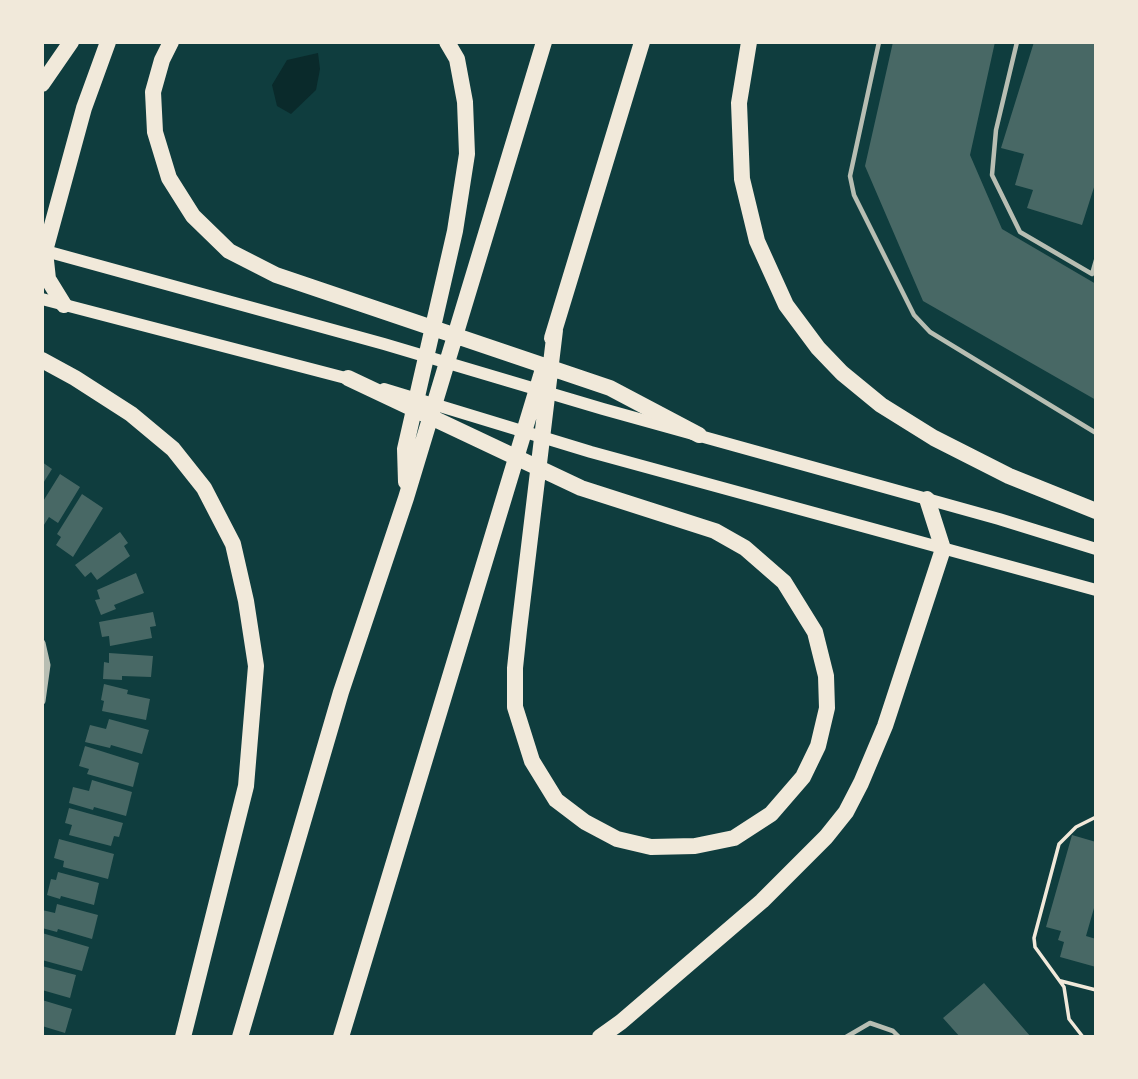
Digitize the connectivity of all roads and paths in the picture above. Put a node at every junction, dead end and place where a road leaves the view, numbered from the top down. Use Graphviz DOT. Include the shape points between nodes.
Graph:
graph roads {
  1 [pos="71,42"];
  2 [pos="108,42"];
  3 [pos="171,42"];
  4 [pos="447,42"];
  5 [pos="544,42"];
  6 [pos="642,42"];
  7 [pos="749,42"];
  8 [pos="879,42"];
  9 [pos="1017,42"];
  10 [pos="42,84"];
  11 [pos="44,251"];
  12 [pos="1096,260"];
  13 [pos="1094,274"];
  14 [pos="42,299"];
  15 [pos="64,305"];
  16 [pos="555,330"];
  17 [pos="42,360"];
  18 [pos="348,378"];
  19 [pos="1096,433"];
  20 [pos="699,435"];
  21 [pos="406,498"];
  22 [pos="927,499"];
  23 [pos="1096,510"];
  24 [pos="943,549"];
  25 [pos="1096,549"];
  26 [pos="1096,590"];
  27 [pos="42,643"];
  28 [pos="42,701"];
  29 [pos="1096,817"];
  30 [pos="1060,981"];
  31 [pos="1096,990"];
  32 [pos="183,1037"];
  33 [pos="240,1037"];
  34 [pos="341,1037"];
  35 [pos="600,1037"];
  36 [pos="846,1037"];
  37 [pos="899,1037"];
  38 [pos="1083,1037"];
  1 -- 10 [label="highway"];
  2 -- 11 [label="highway" via="84,108"];
  3 -- 20 [label="highway" via="153,92 155,132 169,178 193,216 229,251 276,275 610,388"];
  4 -- 21 [label="highway" via="457,59 466,102 467,154 455,231 405,449"];
  5 -- 21 [label="highway"];
  6 -- 16 [label="highway"];
  7 -- 23 [label="highway" via="739,103 742,178 757,241 786,305 818,348 881,405 1009,476"];
  8 -- 19 [label="lane" via="850,176 854,195 914,315 930,332"];
  9 -- 13 [label="lane" via="996,130 992,175 1020,232"];
  11 -- 15 [label="highway" via="48,279"];
  11 -- 20 [label="main road"];
  12 -- 13 [label="lane"];
  14 -- 15 [label="main road"];
  15 -- 18 [label="main road"];
  16 -- 18 [label="highway" via="515,668 515,707 532,761 556,800 617,839 651,847 695,846 734,838 771,814 803,777 818,746 827,708 826,676 815,632 785,582 745,548 715,531 581,488"];
  16 -- 34 [label="highway"];
  17 -- 32 [label="highway" via="131,414 173,449 204,488 233,544 246,601 256,666 246,786"];
  18 -- 24 [label="main road" via="591,452"];
  20 -- 22 [label="main road"];
  21 -- 33 [label="highway" via="341,692"];
  22 -- 24 [label="highway"];
  22 -- 25 [label="main road"];
  24 -- 26 [label="main road"];
  24 -- 35 [label="highway" via="885,726 846,812 762,901"];
  27 -- 28 [label="street" via="47,665"];
  29 -- 30 [label="path" via="1076,827 1059,844 1034,938 1035,947"];
  30 -- 31 [label="path"];
  30 -- 38 [label="path" via="1069,1019"];
  36 -- 37 [label="lane" via="870,1023"];
}
